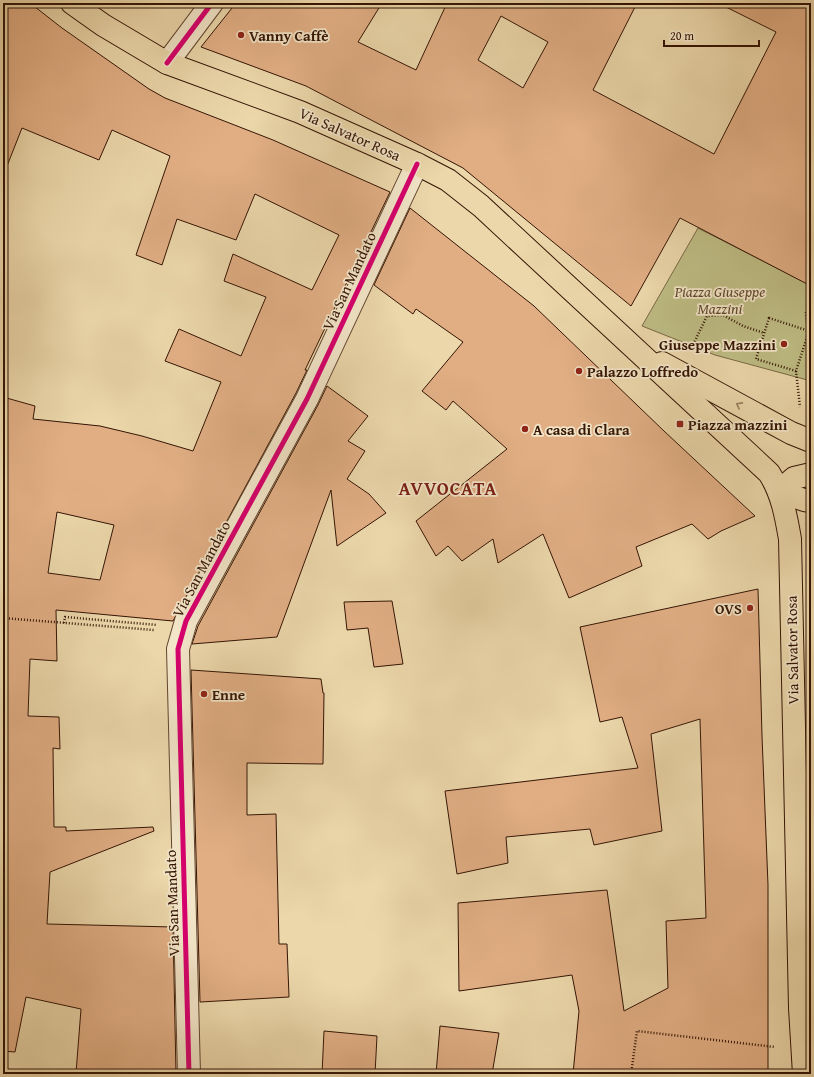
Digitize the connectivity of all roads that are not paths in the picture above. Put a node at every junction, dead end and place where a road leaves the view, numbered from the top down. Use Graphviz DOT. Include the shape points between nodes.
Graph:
graph roads {
  1 [pos="72,3"];
  2 [pos="212,3"];
  3 [pos="167,63"];
  4 [pos="417,164"];
  5 [pos="632,347"];
  6 [pos="811,441"];
  7 [pos="811,474"];
  8 [pos="779,491"];
  9 [pos="811,501"];
  10 [pos="804,857"];
  11 [pos="805,934"];
  12 [pos="189,1074"];
  13 [pos="804,1074"];
  1 -- 3 [label="main road, Via Salvator Rosa" via="103,25"];
  2 -- 3 [label="street"];
  3 -- 4 [label="main road, Via Salvator Rosa" via="300,112"];
  4 -- 5 [label="main road, Via Salvator Rosa" via="448,180 481,206"];
  4 -- 12 [label="street, Via San Mandato" via="307,399 186,621 173,629 178,649"];
  6 -- 5 [label="main road, one-way" via="791,433"];
  5 -- 8 [label="main road" via="769,473"];
  7 -- 8 [label="main road" via="794,478"];
  8 -- 9 [label="main road"];
  8 -- 10 [label="main road, Via Salvator Rosa" via="790,539"];
  10 -- 11 [label="main road, Via Salvator Rosa"];
  11 -- 13 [label="main road, Via Salvator Rosa" via="800,1008"];
}
